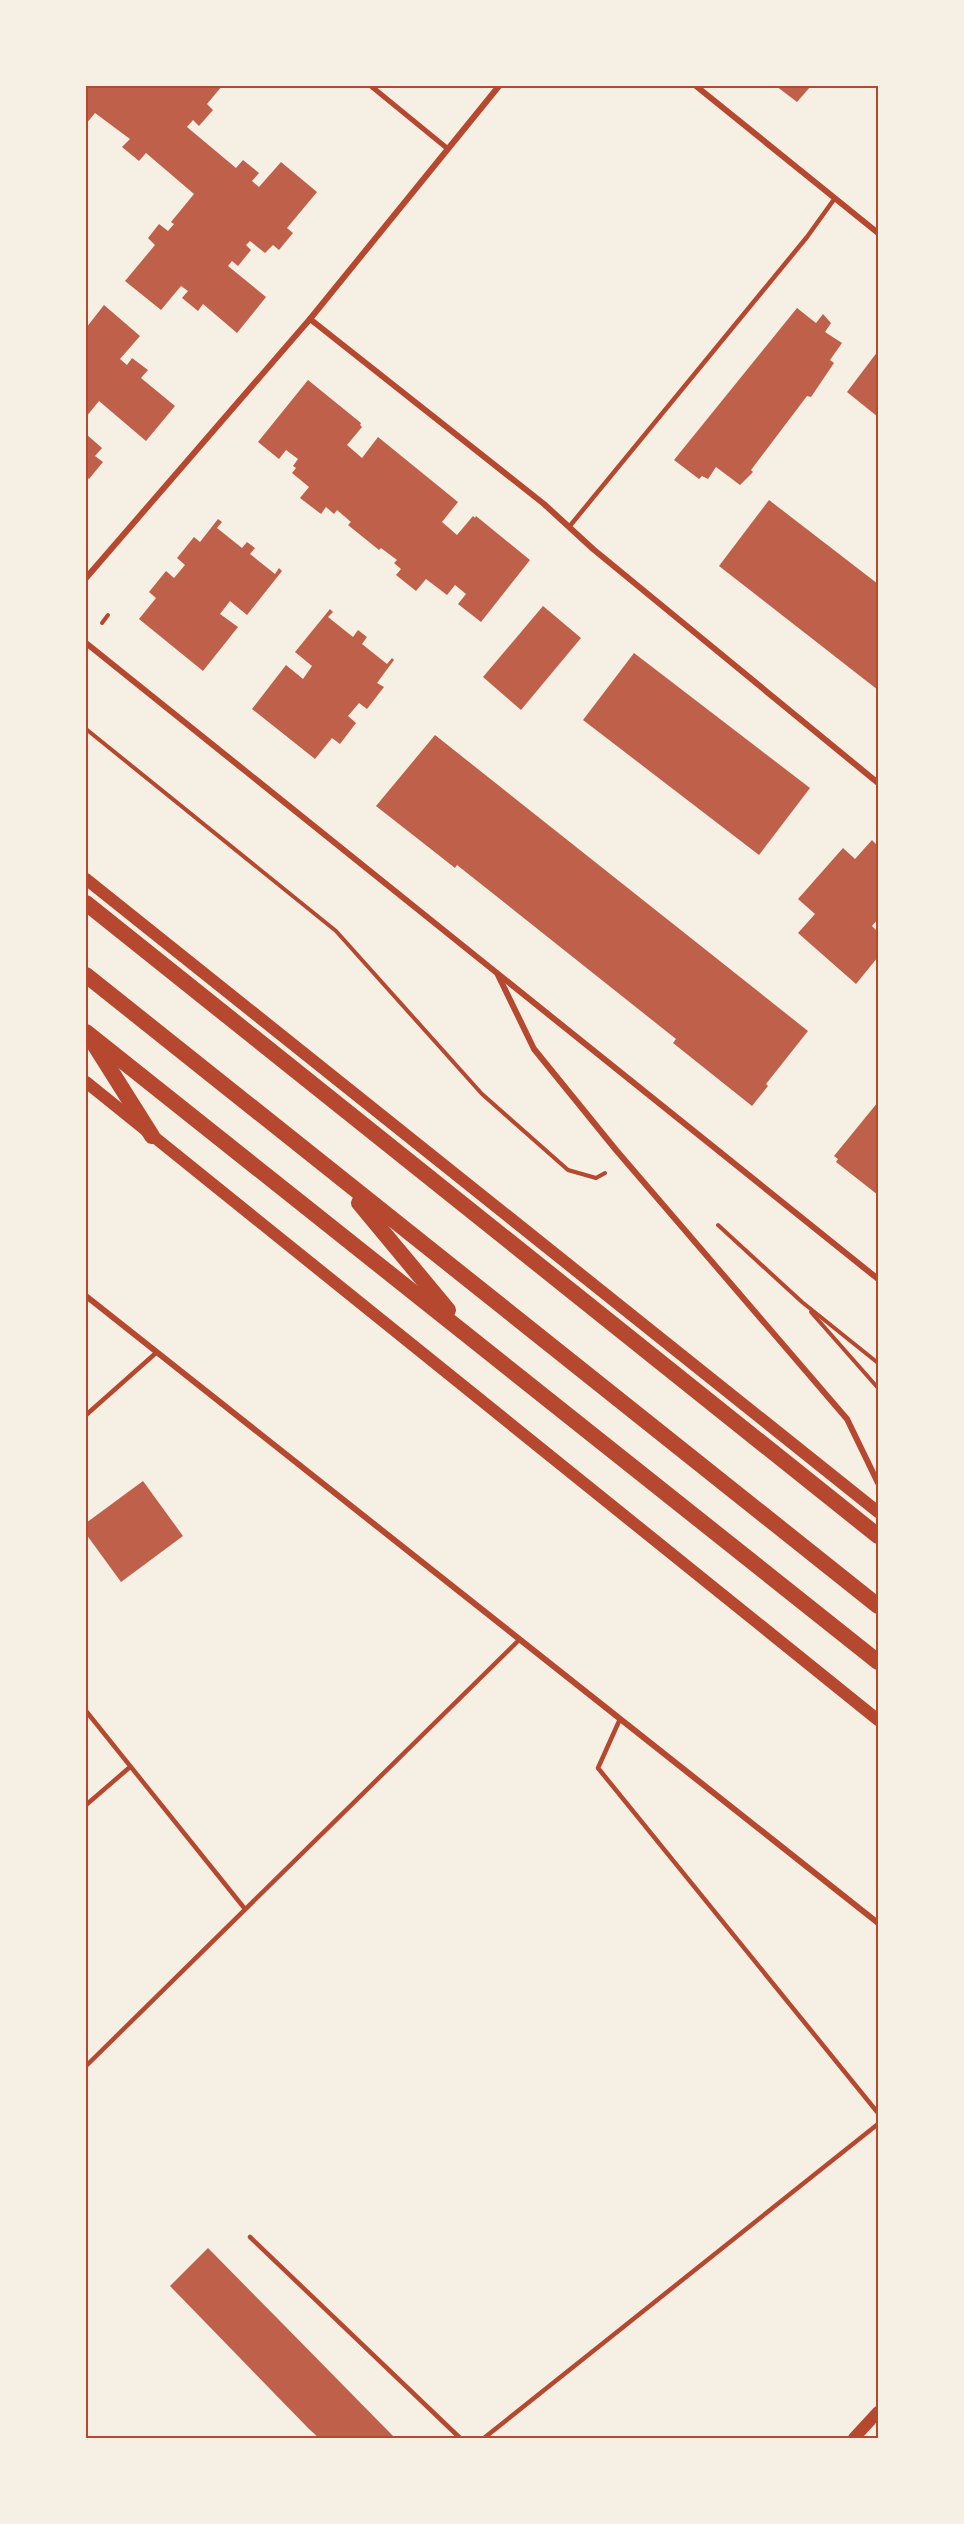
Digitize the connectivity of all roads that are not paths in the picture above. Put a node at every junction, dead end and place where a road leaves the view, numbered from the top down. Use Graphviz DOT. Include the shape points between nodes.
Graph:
graph roads {
  1 [pos="371,86"];
  2 [pos="499,86"];
  3 [pos="696,86"];
  4 [pos="448,149"];
  5 [pos="835,198"];
  6 [pos="879,233"];
  7 [pos="310,319"];
  8 [pos="569,527"];
  9 [pos="86,578"];
  10 [pos="86,643"];
  11 [pos="879,783"];
  12 [pos="86,879"];
  13 [pos="86,903"];
  14 [pos="497,972"];
  15 [pos="86,977"];
  16 [pos="86,1031"];
  17 [pos="86,1082"];
  18 [pos="152,1136"];
  19 [pos="879,1279"];
  20 [pos="86,1296"];
  21 [pos="471,1337"];
  22 [pos="157,1352"];
  23 [pos="86,1415"];
  24 [pos="879,1483"];
  25 [pos="879,1512"];
  26 [pos="879,1536"];
  27 [pos="879,1606"];
  28 [pos="520,1639"];
  29 [pos="879,1662"];
  30 [pos="86,1711"];
  31 [pos="620,1719"];
  32 [pos="879,1720"];
  33 [pos="130,1767"];
  34 [pos="86,1805"];
  35 [pos="245,1909"];
  36 [pos="879,1923"];
  37 [pos="86,2066"];
  38 [pos="879,2113"];
  39 [pos="879,2124"];
  40 [pos="250,2237"];
  41 [pos="879,2412"];
  42 [pos="460,2439"];
  43 [pos="484,2439"];
  44 [pos="854,2439"];
  1 -- 4 [label="street"];
  2 -- 4 [label="street"];
  3 -- 5 [label="street"];
  4 -- 7 [label="street"];
  5 -- 6 [label="street"];
  5 -- 8 [label="lane"];
  7 -- 8 [label="street"];
  7 -- 9 [label="street"];
  8 -- 11 [label="street"];
  10 -- 14 [label="street"];
  12 -- 25 [label="main road"];
  13 -- 26 [label="highway"];
  14 -- 19 [label="street"];
  14 -- 24 [label="street" via="534,1049 847,1419"];
  15 -- 21 [label="highway" via="344,1184"];
  15 -- 27 [label="highway"];
  16 -- 18 [label="highway"];
  16 -- 21 [label="highway"];
  17 -- 18 [label="main road"];
  18 -- 32 [label="main road"];
  20 -- 22 [label="street"];
  21 -- 29 [label="highway"];
  22 -- 23 [label="lane"];
  22 -- 28 [label="street"];
  28 -- 31 [label="street"];
  28 -- 35 [label="lane"];
  30 -- 33 [label="lane"];
  31 -- 36 [label="street"];
  31 -- 38 [label="lane" via="598,1768"];
  33 -- 34 [label="lane"];
  33 -- 35 [label="lane"];
  35 -- 37 [label="lane"];
  39 -- 43 [label="lane"];
  40 -- 42 [label="lane"];
  41 -- 44 [label="main road"];
}
